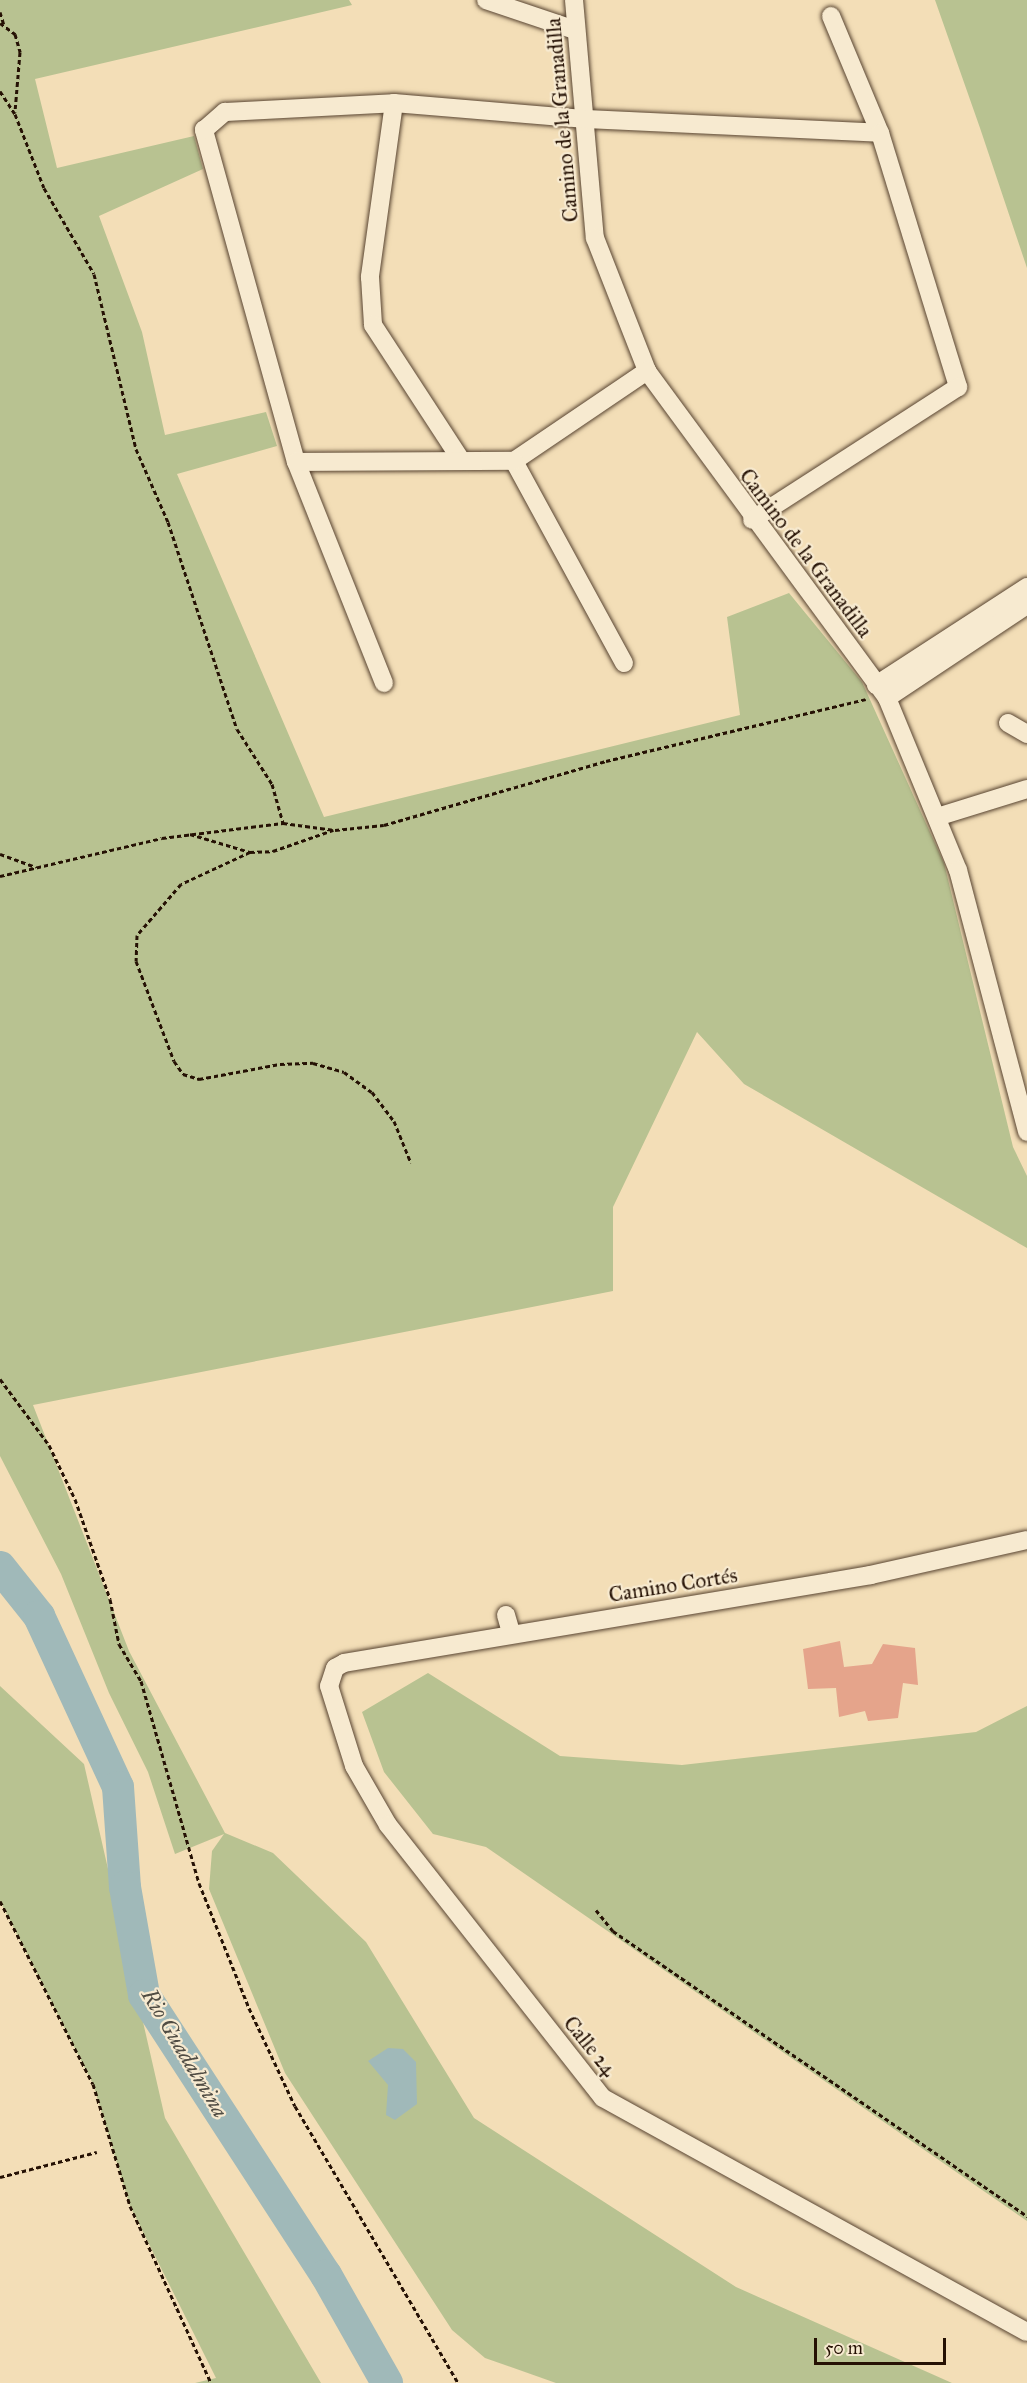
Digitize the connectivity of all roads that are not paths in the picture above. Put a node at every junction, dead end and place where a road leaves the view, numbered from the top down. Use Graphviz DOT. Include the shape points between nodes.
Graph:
graph roads {
  1 [pos="486,0"];
  2 [pos="574,0"];
  3 [pos="831,16"];
  4 [pos="575,30"];
  5 [pos="394,103"];
  6 [pos="586,119"];
  7 [pos="880,133"];
  8 [pos="647,371"];
  9 [pos="461,460"];
  10 [pos="514,461"];
  11 [pos="296,462"];
  12 [pos="752,520"];
  13 [pos="1027,587"];
  14 [pos="1027,605"];
  15 [pos="624,663"];
  16 [pos="384,683"];
  17 [pos="881,692"];
  18 [pos="1008,723"];
  19 [pos="1027,734"];
  20 [pos="1027,789"];
  21 [pos="937,817"];
  22 [pos="1027,1132"];
  23 [pos="1027,1540"];
  24 [pos="506,1615"];
  25 [pos="511,1633"];
  26 [pos="330,1676"];
  27 [pos="1027,2332"];
  1 -- 4 [label="street"];
  2 -- 4 [label="street, Camino de la Granadilla"];
  3 -- 7 [label="street"];
  4 -- 6 [label="street, Camino de la Granadilla"];
  5 -- 6 [label="street"];
  5 -- 9 [label="street" via="370,277 373,325"];
  5 -- 11 [label="street" via="225,112 204,130"];
  6 -- 7 [label="street"];
  6 -- 8 [label="street, Camino de la Granadilla" via="595,238"];
  7 -- 12 [label="street" via="958,387"];
  8 -- 10 [label="street"];
  8 -- 12 [label="street, Camino de la Granadilla"];
  9 -- 10 [label="street"];
  9 -- 11 [label="street"];
  10 -- 15 [label="street"];
  11 -- 16 [label="street"];
  12 -- 17 [label="street, Camino de la Granadilla"];
  13 -- 17 [label="street"];
  14 -- 17 [label="street"];
  17 -- 21 [label="street, Camino de la Granadilla"];
  18 -- 19 [label="street"];
  20 -- 21 [label="street"];
  21 -- 22 [label="street, Camino de la Granadilla" via="975,928"];
  23 -- 25 [label="street, Camino Cortés" via="871,1575"];
  24 -- 25 [label="street"];
  25 -- 26 [label="street, Camino Cortés" via="344,1663"];
  26 -- 27 [label="street, Calle 24" via="332,1698 354,1766 388,1825 603,2098"];
}
